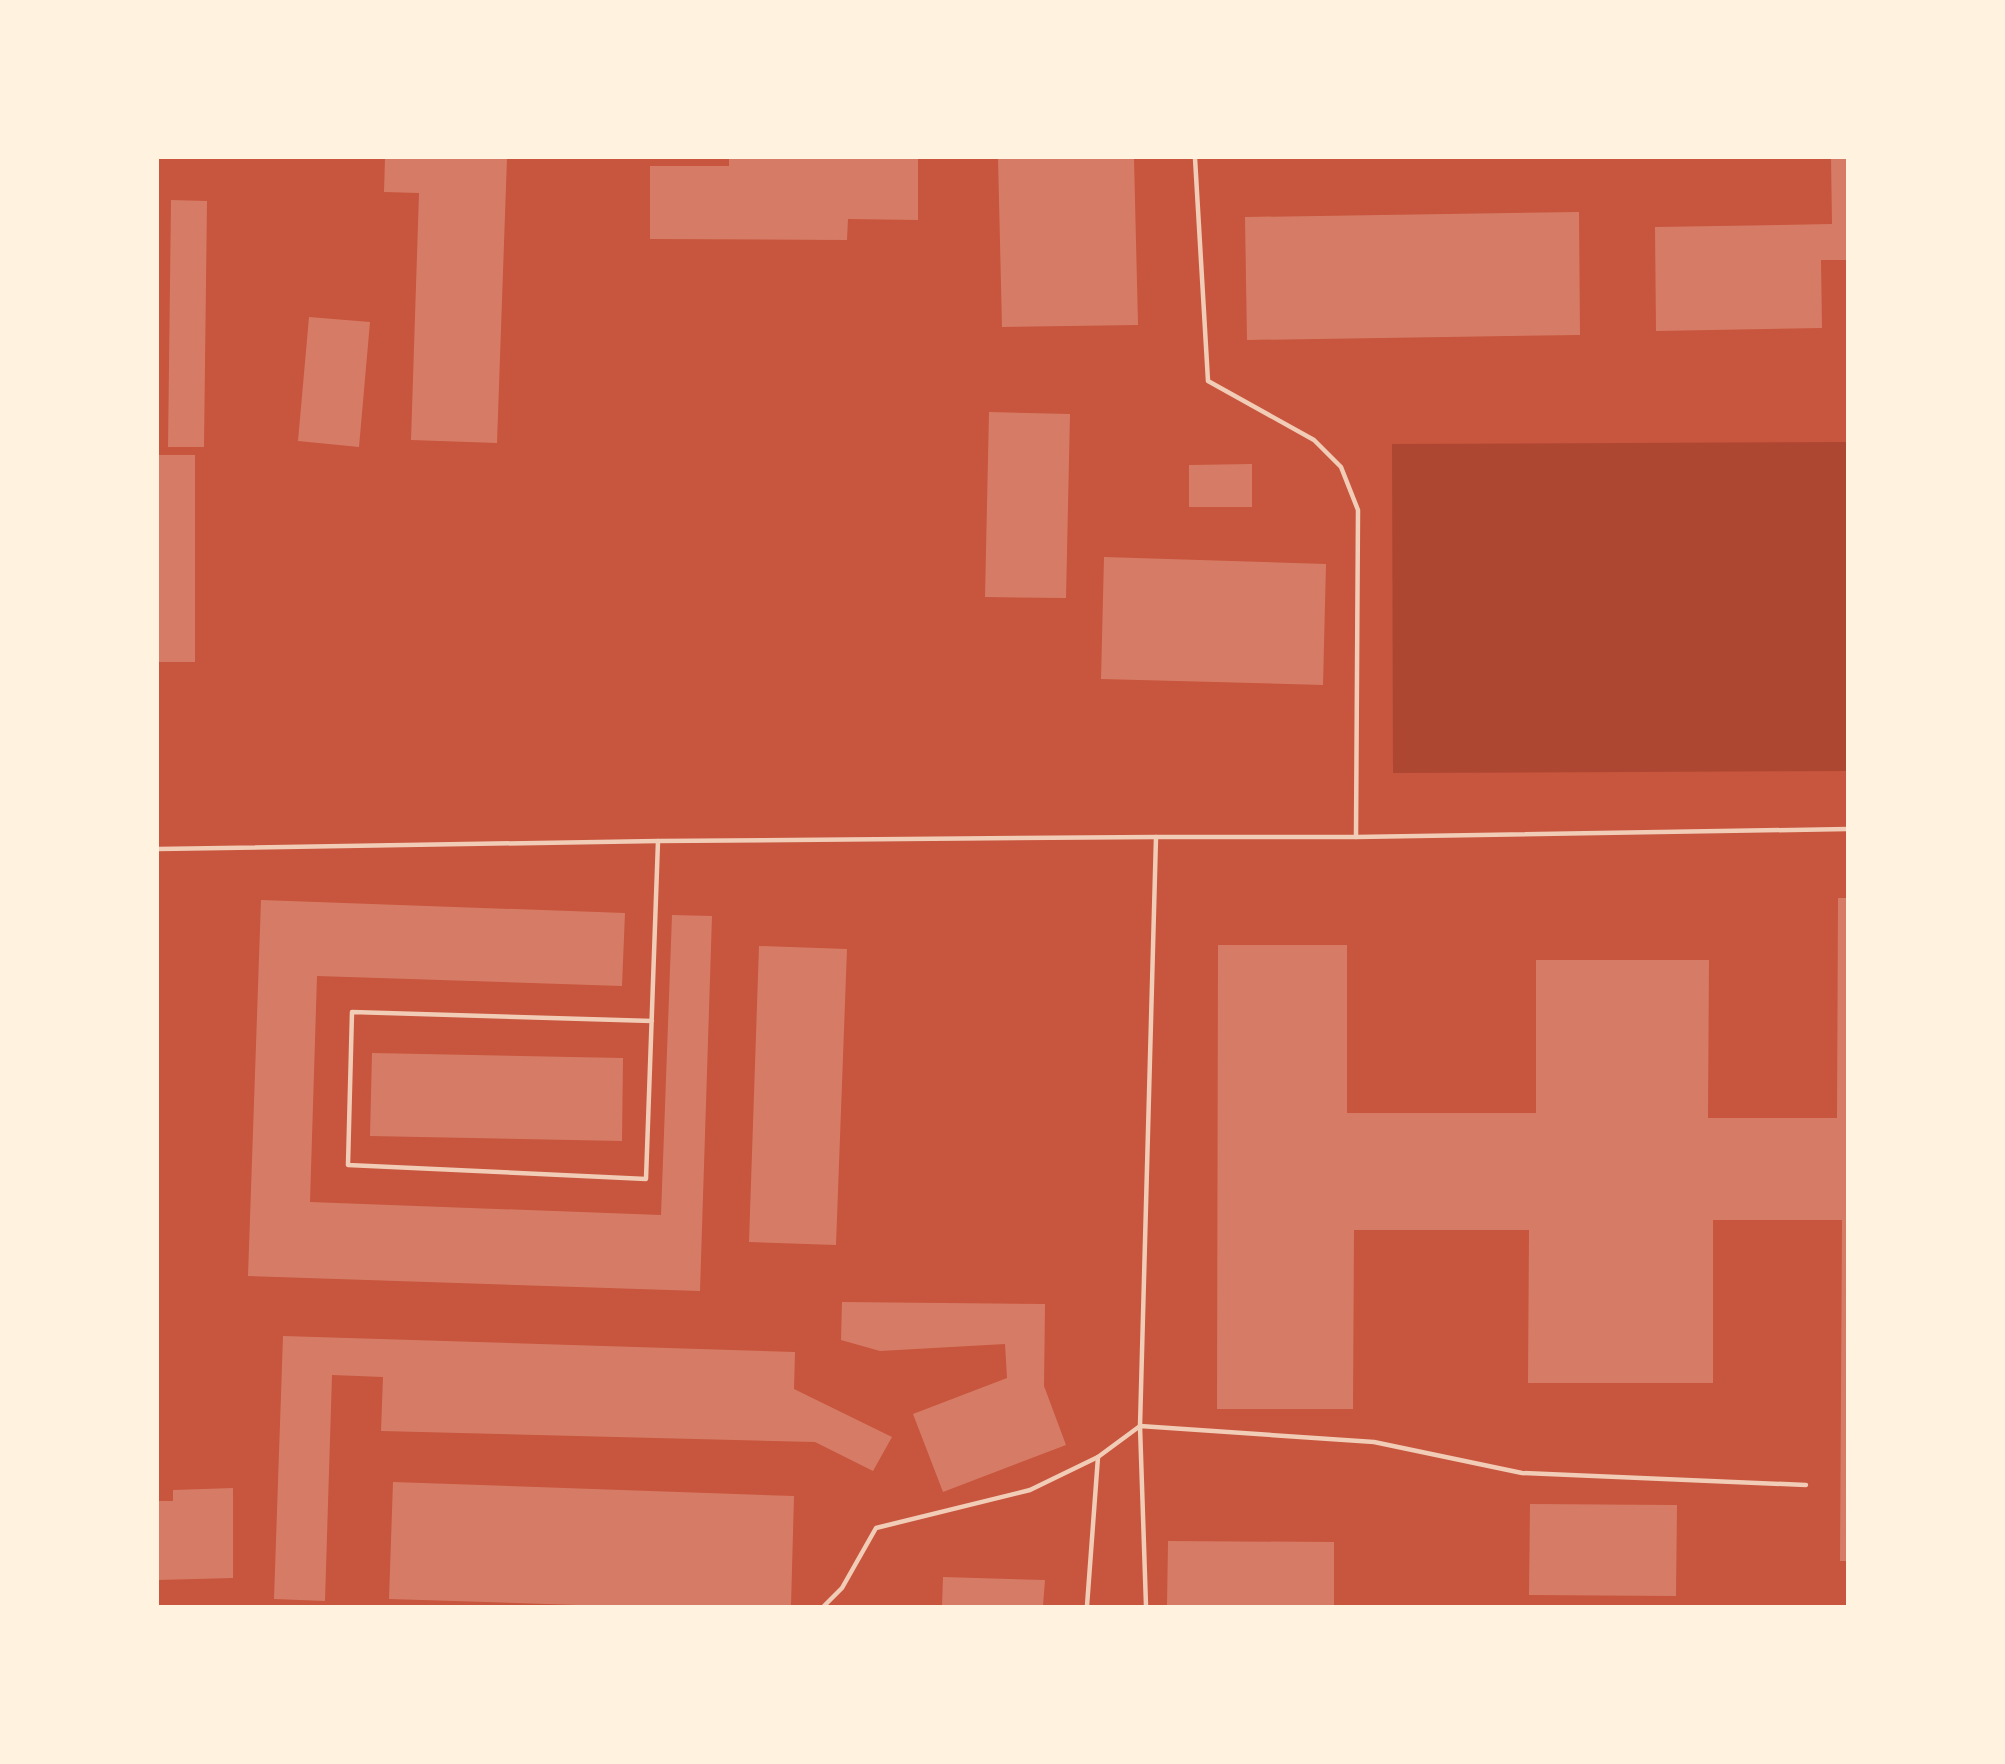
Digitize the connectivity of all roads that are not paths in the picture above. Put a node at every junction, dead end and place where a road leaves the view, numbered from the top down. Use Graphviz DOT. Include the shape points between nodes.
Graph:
graph roads {
  1 [pos="1195,158"];
  2 [pos="1848,829"];
  3 [pos="1156,837"];
  4 [pos="1356,837"];
  5 [pos="658,841"];
  6 [pos="158,849"];
  7 [pos="652,1021"];
  8 [pos="1140,1426"];
  9 [pos="1098,1457"];
  10 [pos="1806,1485"];
  11 [pos="824,1606"];
  12 [pos="1087,1606"];
  13 [pos="1146,1606"];
  1 -- 4 [label="lane" via="1208,381 1314,440 1341,467 1358,510"];
  2 -- 4 [label="lane"];
  3 -- 4 [label="lane"];
  3 -- 5 [label="lane"];
  3 -- 8 [label="lane"];
  5 -- 6 [label="lane"];
  5 -- 7 [label="lane"];
  7 -- 7 [label="lane" via="646,1179 348,1165 352,1012"];
  8 -- 9 [label="lane"];
  8 -- 10 [label="lane" via="1374,1442 1522,1473"];
  8 -- 13 [label="lane"];
  9 -- 11 [label="lane" via="1030,1490 876,1528 842,1588"];
  9 -- 12 [label="lane"];
}
